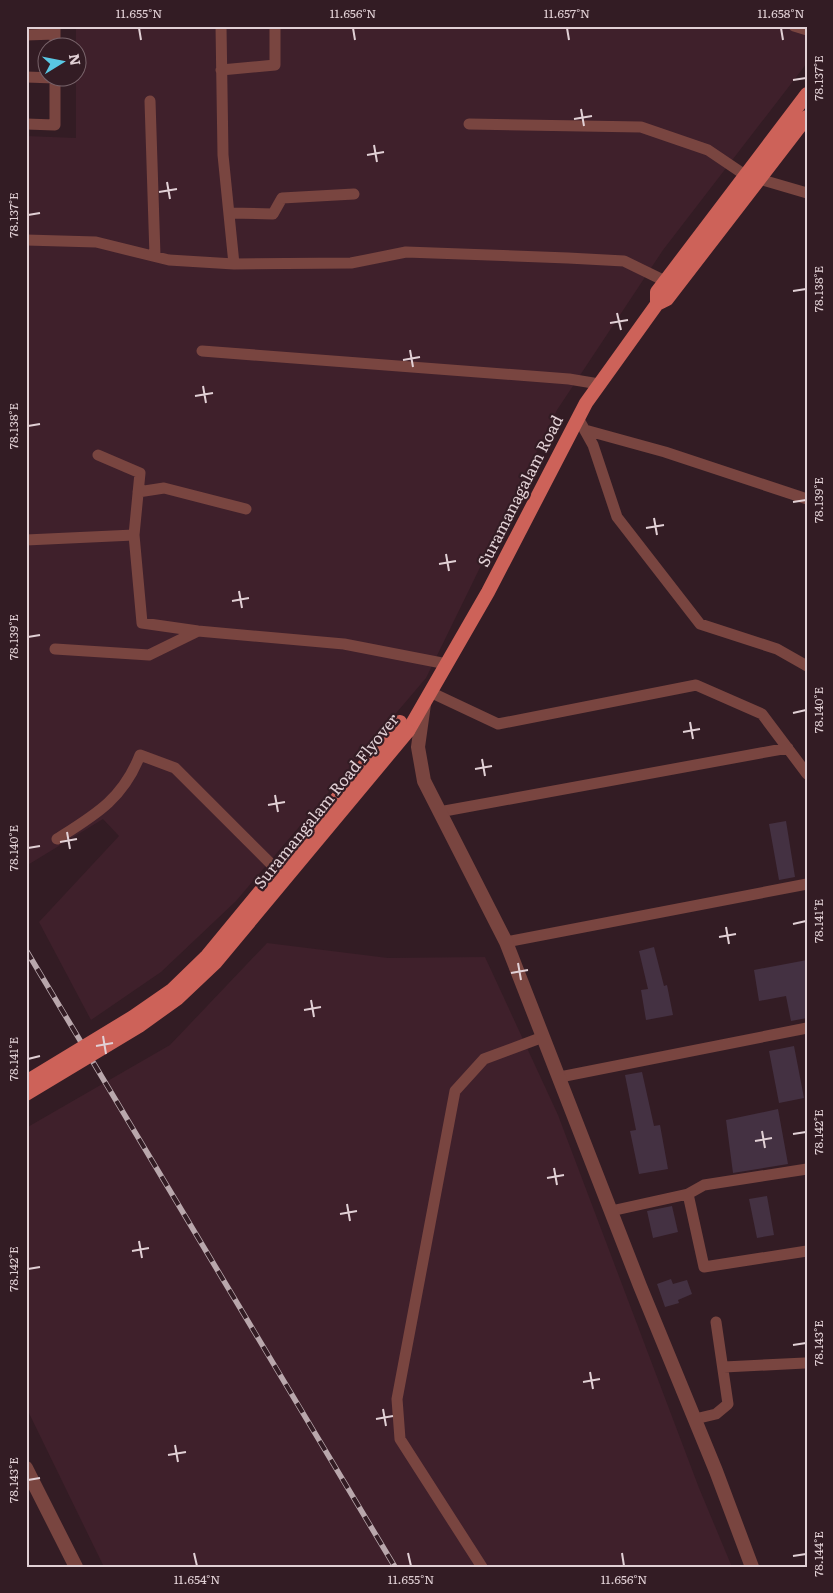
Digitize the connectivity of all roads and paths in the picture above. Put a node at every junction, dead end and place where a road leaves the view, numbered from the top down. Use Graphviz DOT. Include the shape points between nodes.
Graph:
graph roads {
  1 [pos="220,26"];
  2 [pos="275,26"];
  3 [pos="794,26"];
  4 [pos="55,30"];
  5 [pos="807,30"];
  6 [pos="26,35"];
  7 [pos="222,70"];
  8 [pos="55,88"];
  9 [pos="807,94"];
  10 [pos="150,101"];
  11 [pos="807,117"];
  12 [pos="26,124"];
  13 [pos="469,124"];
  14 [pos="745,175"];
  15 [pos="760,180"];
  16 [pos="807,193"];
  17 [pos="354,194"];
  18 [pos="229,212"];
  19 [pos="26,240"];
  20 [pos="155,256"];
  21 [pos="234,264"];
  22 [pos="665,281"];
  23 [pos="657,304"];
  24 [pos="202,351"];
  25 [pos="599,384"];
  26 [pos="581,424"];
  27 [pos="98,455"];
  28 [pos="138,492"];
  29 [pos="807,499"];
  30 [pos="246,509"];
  31 [pos="134,535"];
  32 [pos="26,540"];
  33 [pos="198,631"];
  34 [pos="56,648"];
  35 [pos="447,664"];
  36 [pos="807,666"];
  37 [pos="427,696"];
  38 [pos="404,726"];
  39 [pos="788,748"];
  40 [pos="807,774"];
  41 [pos="439,812"];
  42 [pos="57,839"];
  43 [pos="271,864"];
  44 [pos="807,884"];
  45 [pos="506,942"];
  46 [pos="807,1028"];
  47 [pos="543,1037"];
  48 [pos="560,1077"];
  49 [pos="26,1082"];
  50 [pos="26,1094"];
  51 [pos="807,1169"];
  52 [pos="688,1194"];
  53 [pos="611,1211"];
  54 [pos="807,1251"];
  55 [pos="716,1322"];
  56 [pos="805,1363"];
  57 [pos="724,1367"];
  58 [pos="695,1419"];
  59 [pos="26,1468"];
  60 [pos="76,1567"];
  61 [pos="482,1567"];
  62 [pos="752,1567"];
  1 -- 7 [label="street"];
  2 -- 7 [label="street" via="275,65"];
  3 -- 5 [label="street"];
  4 -- 6 [label="street"];
  7 -- 18 [label="street" via="223,155"];
  8 -- 12 [label="street" via="55,125"];
  9 -- 14 [label="main road, Suramanagalam Road"];
  10 -- 20 [label="street"];
  11 -- 15 [label="main road, Suramanagalam Road"];
  13 -- 14 [label="street" via="641,127 708,150"];
  14 -- 22 [label="main road, Suramanagalam Road"];
  15 -- 16 [label="street"];
  15 -- 23 [label="main road, Suramanagalam Road" via="667,299"];
  17 -- 18 [label="street" via="282,198 273,214"];
  18 -- 21 [label="street"];
  19 -- 20 [label="street" via="96,242"];
  20 -- 21 [label="street" via="169,260"];
  21 -- 22 [label="street" via="351,264 406,252 568,258 624,261"];
  22 -- 23 [label="main road, Suramanagalam Road" via="657,292"];
  23 -- 25 [label="main road, Suramanagalam Road"];
  24 -- 25 [label="street"];
  25 -- 26 [label="main road, Suramanagalam Road"];
  26 -- 29 [label="street"];
  26 -- 35 [label="main road, Suramanagalam Road"];
  26 -- 36 [label="street" via="593,445 617,517 700,624 777,649"];
  27 -- 28 [label="street" via="140,473"];
  28 -- 30 [label="street" via="164,488"];
  28 -- 31 [label="street"];
  31 -- 32 [label="street"];
  31 -- 33 [label="street" via="142,623"];
  33 -- 34 [label="street" via="149,655"];
  33 -- 35 [label="street" via="344,644"];
  35 -- 37 [label="main road, Suramanagalam Road"];
  37 -- 38 [label="main road, Suramangalam Road Flyover"];
  37 -- 39 [label="street" via="498,724 696,685 762,714"];
  37 -- 41 [label="street" via="418,747 424,781"];
  38 -- 49 [label="main road, Suramangalam Road Flyover, bridge" via="200,963 172,990"];
  38 -- 50 [label="main road, Suramangalam Road Flyover, bridge" via="215,963 184,992 139,1026"];
  39 -- 40 [label="street"];
  39 -- 41 [label="street"];
  41 -- 45 [label="street"];
  42 -- 43 [label="street" via="105,808 133,774 140,755 174,768"];
  44 -- 45 [label="street"];
  45 -- 47 [label="street"];
  46 -- 48 [label="street"];
  47 -- 48 [label="street"];
  47 -- 61 [label="street" via="484,1059 455,1090 396,1399 400,1439"];
  48 -- 53 [label="street"];
  51 -- 52 [label="street" via="704,1186"];
  52 -- 53 [label="street"];
  52 -- 54 [label="street" via="704,1267"];
  53 -- 58 [label="street"];
  55 -- 57 [label="street"];
  56 -- 57 [label="street"];
  57 -- 58 [label="street" via="728,1404 716,1414"];
  58 -- 62 [label="street"];
  59 -- 60 [label="street"];
}
